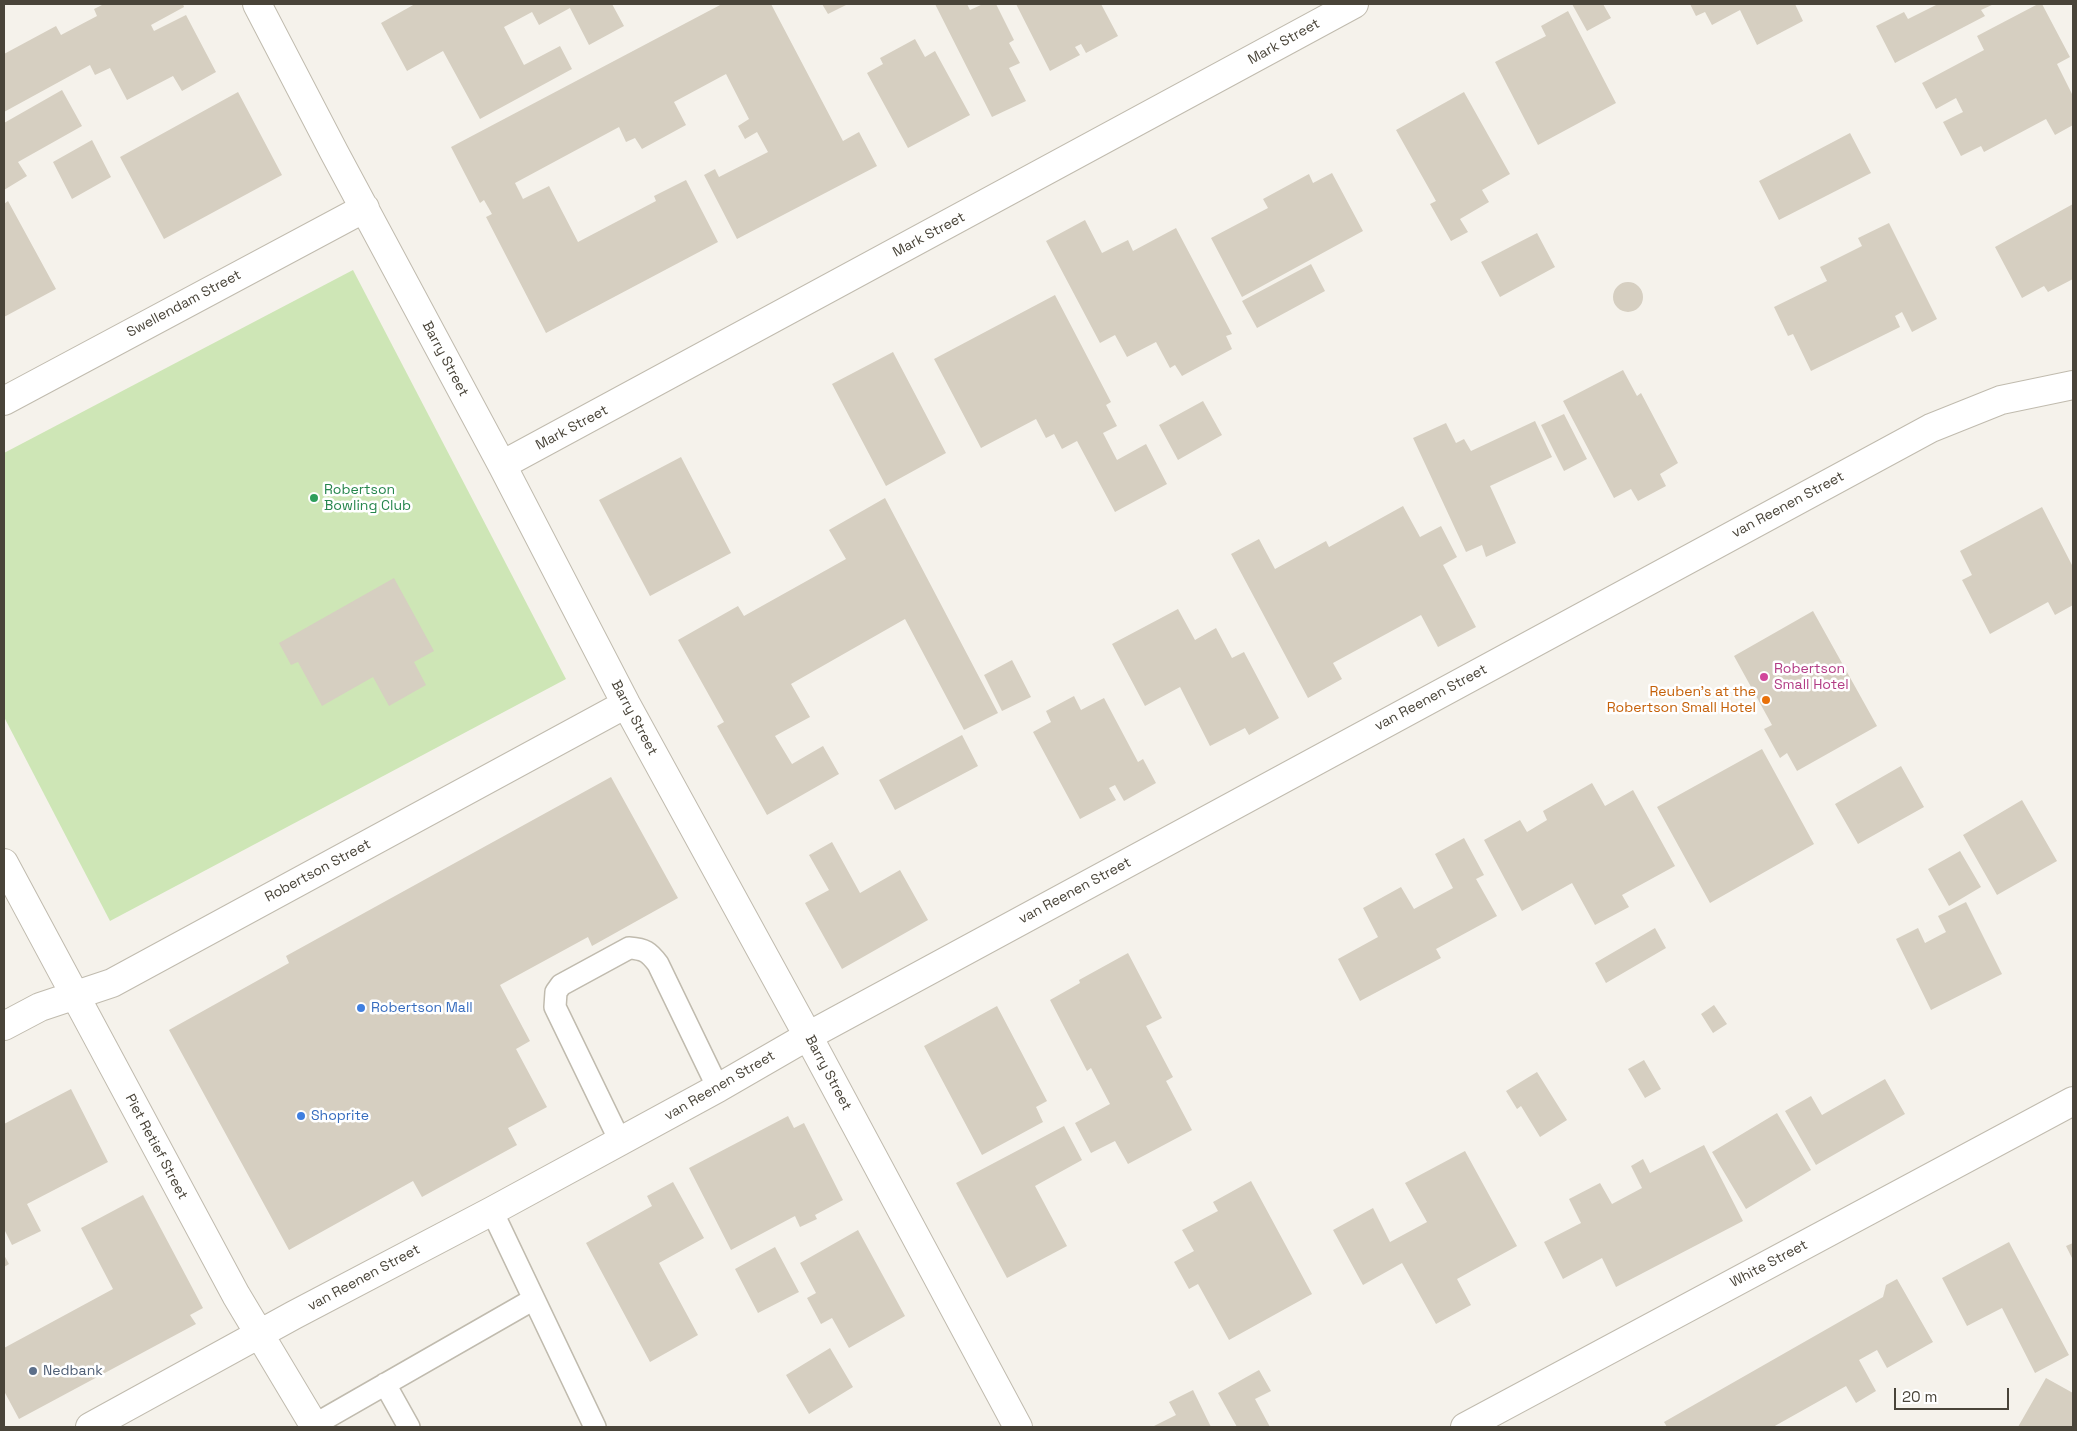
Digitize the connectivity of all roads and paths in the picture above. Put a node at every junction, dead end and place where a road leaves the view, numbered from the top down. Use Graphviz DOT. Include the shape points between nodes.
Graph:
graph roads {
  1 [pos="257,4"];
  2 [pos="1354,4"];
  3 [pos="365,208"];
  4 [pos="2073,385"];
  5 [pos="4,401"];
  6 [pos="502,465"];
  7 [pos="626,704"];
  8 [pos="4,863"];
  9 [pos="74,995"];
  10 [pos="4,1026"];
  11 [pos="808,1036"];
  12 [pos="718,1088"];
  13 [pos="2073,1101"];
  14 [pos="620,1141"];
  15 [pos="492,1211"];
  16 [pos="534,1299"];
  17 [pos="259,1334"];
  18 [pos="385,1384"];
  19 [pos="315,1426"];
  20 [pos="90,1427"];
  21 [pos="409,1427"];
  22 [pos="595,1427"];
  23 [pos="1018,1427"];
  24 [pos="1465,1427"];
  1 -- 3 [label="street, Barry Street"];
  2 -- 6 [label="street, Mark Street"];
  3 -- 5 [label="street, Swellendam Street"];
  3 -- 6 [label="street, Barry Street"];
  4 -- 11 [label="street, van Reenen Street" via="2001,400 1931,428"];
  6 -- 7 [label="street, Barry Street"];
  7 -- 9 [label="street, Robertson Street" via="120,978"];
  7 -- 11 [label="street, Barry Street"];
  8 -- 9 [label="street, Piet Retief Street"];
  9 -- 10 [label="street, Robertson Street" via="40,1007"];
  9 -- 17 [label="street, Piet Retief Street"];
  11 -- 12 [label="street, van Reenen Street"];
  11 -- 23 [label="street, Barry Street"];
  12 -- 14 [label="street, van Reenen Street"];
  12 -- 14 [label="lane" via="658,964 649,952 629,948 561,984 556,992 555,1007"];
  13 -- 24 [label="street, White Street"];
  14 -- 15 [label="street, van Reenen Street"];
  15 -- 16 [label="lane"];
  15 -- 17 [label="street, van Reenen Street"];
  16 -- 18 [label="lane"];
  16 -- 22 [label="lane"];
  17 -- 19 [label="street, Piet Retief Street"];
  17 -- 20 [label="street, van Reenen Street"];
  18 -- 19 [label="lane"];
  18 -- 21 [label="lane"];
}
